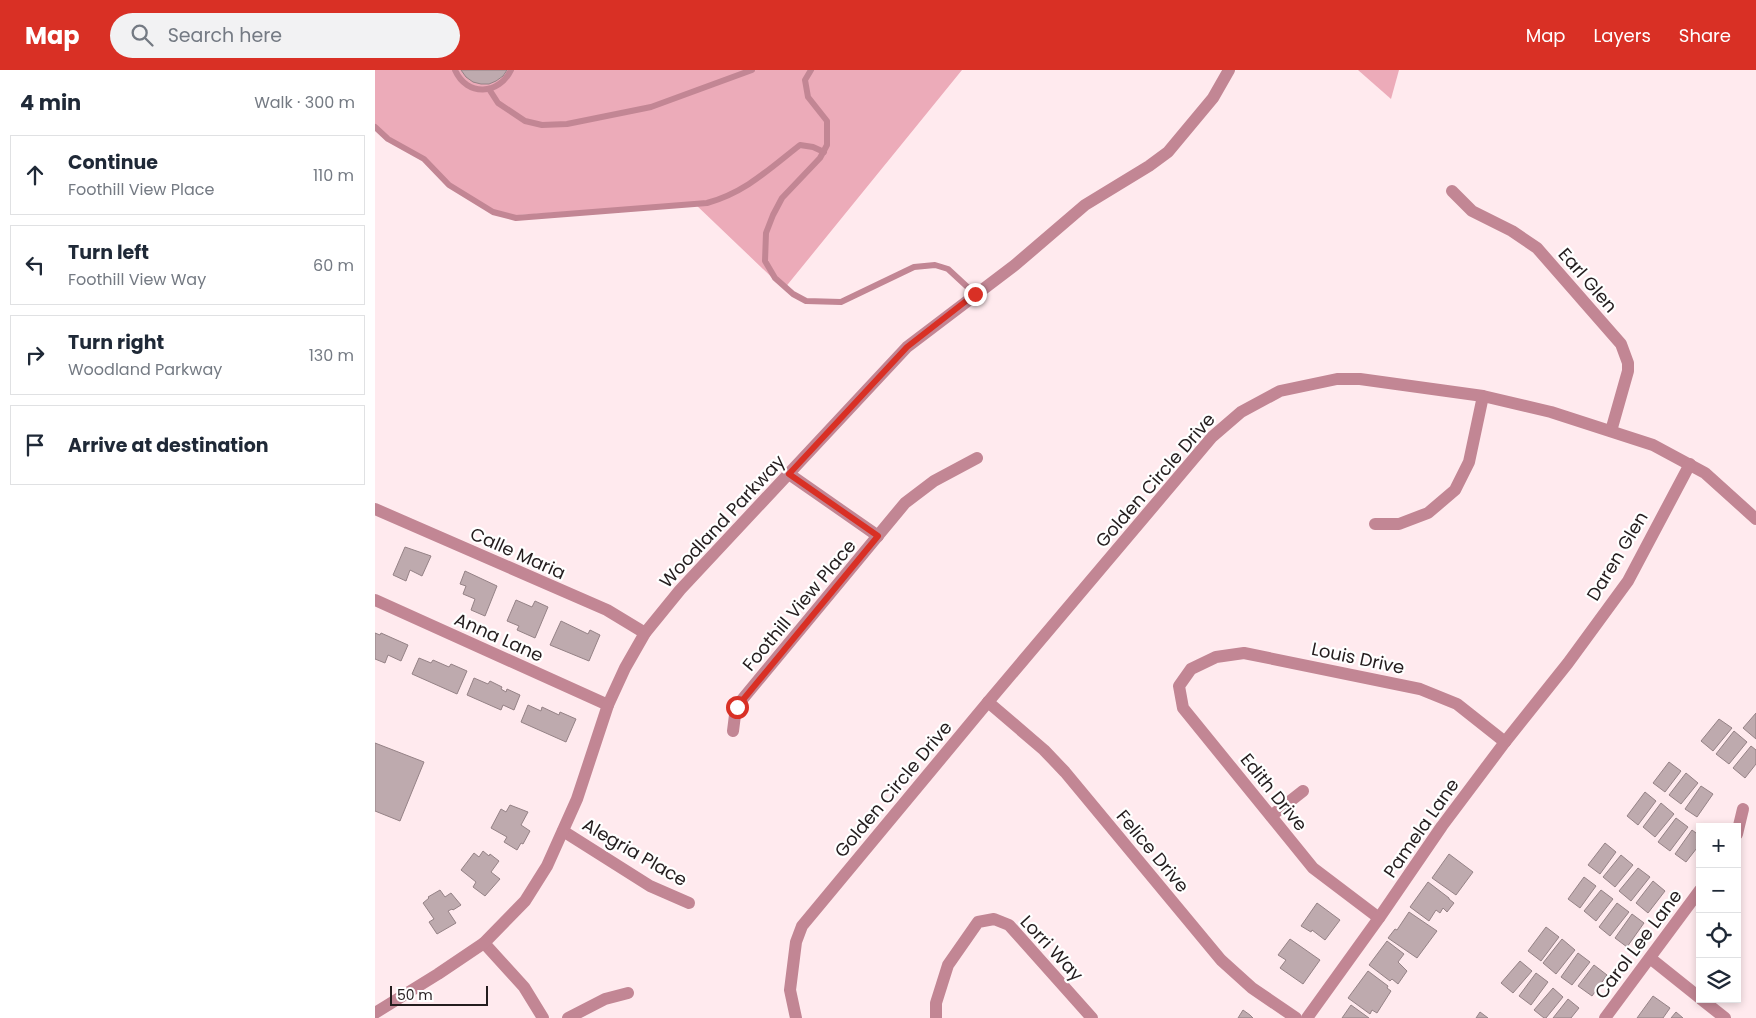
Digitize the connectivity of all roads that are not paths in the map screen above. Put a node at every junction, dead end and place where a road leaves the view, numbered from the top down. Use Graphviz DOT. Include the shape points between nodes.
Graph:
graph roads {
  1 [pos="455,70"];
  2 [pos="511,70"];
  3 [pos="752,70"];
  4 [pos="811,70"];
  5 [pos="1229,70"];
  6 [pos="489,89"];
  7 [pos="375,127"];
  8 [pos="824,152"];
  9 [pos="1452,191"];
  10 [pos="975,294"];
  11 [pos="1483,396"];
  12 [pos="1611,431"];
  13 [pos="977,458"];
  14 [pos="1690,464"];
  15 [pos="789,474"];
  16 [pos="375,510"];
  17 [pos="1756,519"];
  18 [pos="1375,524"];
  19 [pos="878,536"];
  20 [pos="375,600"];
  21 [pos="645,633"];
  22 [pos="1568,663"];
  23 [pos="1191,668"];
  24 [pos="988,702"];
  25 [pos="608,705"];
  26 [pos="733,731"];
  27 [pos="1505,742"];
  28 [pos="1303,792"];
  29 [pos="1743,810"];
  30 [pos="1271,816"];
  31 [pos="1740,823"];
  32 [pos="563,831"];
  33 [pos="1696,895"];
  34 [pos="689,903"];
  35 [pos="1379,918"];
  36 [pos="484,943"];
  37 [pos="1650,958"];
  38 [pos="627,993"];
  39 [pos="1696,995"];
  40 [pos="1706,1003"];
  41 [pos="375,1013"];
  42 [pos="543,1018"];
  43 [pos="568,1018"];
  44 [pos="796,1018"];
  45 [pos="936,1018"];
  46 [pos="1092,1018"];
  47 [pos="1296,1018"];
  48 [pos="1307,1018"];
  49 [pos="1605,1018"];
  50 [pos="1725,1018"];
  1 -- 6 [label="lane" via="470,87"];
  2 -- 6 [label="lane" via="499,86"];
  3 -- 6 [label="lane" via="651,107 567,124 542,125 525,121 497,103"];
  4 -- 8 [label="lane" via="805,80 808,97 827,121"];
  5 -- 10 [label="street, Woodland Parkway" via="1213,98 1168,152 1085,205 1015,265"];
  7 -- 8 [label="lane" via="388,140 424,159 449,185 493,212 516,218 707,203 722,199 758,179 800,145"];
  8 -- 10 [label="lane" via="782,198 769,224 765,261 775,278 806,301 841,302 914,267 935,265 948,269"];
  9 -- 12 [label="street, Earl Glen" via="1472,211 1512,230 1537,248 1621,344 1629,371"];
  10 -- 15 [label="street, Woodland Parkway" via="907,347"];
  11 -- 12 [label="street, Golden Circle Drive" via="1551,412"];
  11 -- 18 [label="street" via="1469,462 1455,490 1428,513 1399,524"];
  11 -- 24 [label="street, Golden Circle Drive" via="1360,379 1337,379 1280,391 1241,412 1212,437"];
  12 -- 14 [label="street, Golden Circle Drive" via="1653,445"];
  13 -- 19 [label="street, Foothill View Place" via="934,481 905,503"];
  14 -- 17 [label="street, Golden Circle Drive" via="1705,473"];
  14 -- 22 [label="street, Daren Glen" via="1628,581"];
  15 -- 19 [label="street"];
  15 -- 21 [label="street, Woodland Parkway" via="680,590"];
  16 -- 21 [label="street, Calle Maria" via="607,610"];
  19 -- 26 [label="street, Foothill View Place" via="737,707"];
  20 -- 25 [label="street, Anna Lane"];
  21 -- 25 [label="street, Woodland Parkway"];
  22 -- 27 [label="street, Pamela Lane"];
  23 -- 27 [label="street, Louis Drive" via="1215,657 1244,653 1420,689 1457,704"];
  23 -- 30 [label="street, Edith Drive" via="1179,686 1183,708"];
  24 -- 44 [label="street, Golden Circle Drive" via="802,926 796,942 790,990"];
  24 -- 47 [label="street, Felice Drive" via="1065,772 1221,960 1252,988"];
  25 -- 32 [label="street, Woodland Parkway"];
  27 -- 35 [label="street, Pamela Lane"];
  28 -- 30 [label="street"];
  29 -- 31 [label="street"];
  30 -- 35 [label="street, Edith Drive" via="1313,868"];
  32 -- 34 [label="street, Alegria Place" via="650,886"];
  32 -- 36 [label="street, Woodland Parkway" via="547,866 525,901"];
  33 -- 37 [label="street, Carol Lee Lane"];
  35 -- 48 [label="street, Pamela Lane"];
  36 -- 41 [label="street, Woodland Parkway"];
  36 -- 42 [label="street" via="524,987"];
  37 -- 39 [label="street"];
  37 -- 49 [label="street, Carol Lee Lane"];
  38 -- 43 [label="street"];
  40 -- 50 [label="street"];
  45 -- 46 [label="street, Lorri Way" via="936,1003 948,965 978,922 994,919 1009,925"];
}
